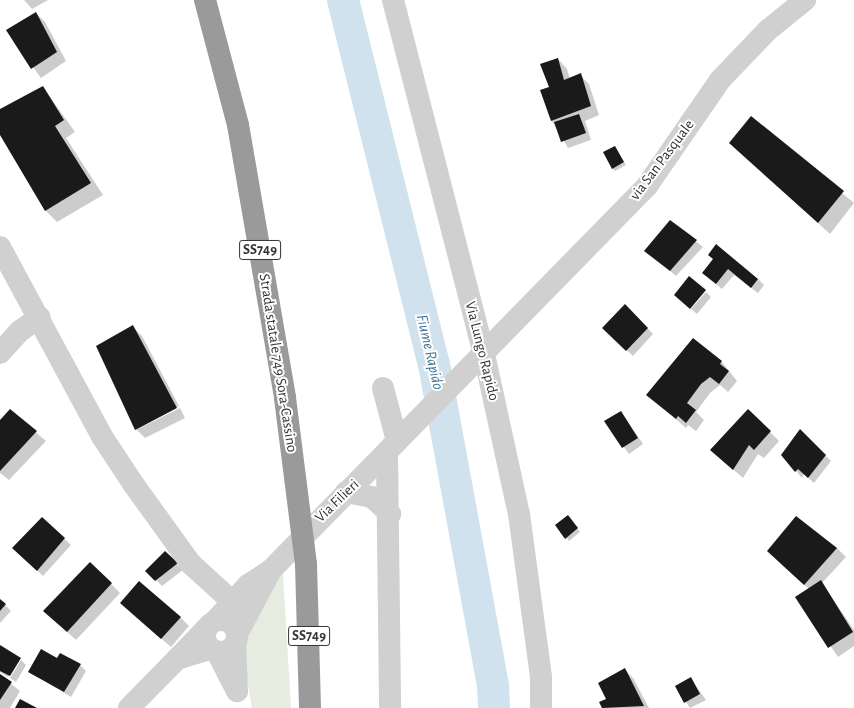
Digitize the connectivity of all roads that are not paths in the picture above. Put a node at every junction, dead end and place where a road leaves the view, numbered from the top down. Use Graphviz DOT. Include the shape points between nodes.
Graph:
graph roads {
  1 [pos="205,0"];
  2 [pos="393,0"];
  3 [pos="805,0"];
  4 [pos="0,247"];
  5 [pos="40,317"];
  6 [pos="0,353"];
  7 [pos="479,358"];
  8 [pos="383,388"];
  9 [pos="397,442"];
  10 [pos="346,492"];
  11 [pos="390,514"];
  12 [pos="240,608"];
  13 [pos="220,638"];
  14 [pos="238,700"];
  15 [pos="129,708"];
  16 [pos="310,708"];
  17 [pos="390,708"];
  18 [pos="542,708"];
  1 -- 16 [label="highway, Strada statale 749 Sora-Cassino / SS749" via="238,125 285,398 306,564"];
  2 -- 7 [label="street, Via Lungo Rapido"];
  3 -- 7 [label="street, via San Pasquale" via="768,30 720,80 647,186"];
  4 -- 5 [label="street"];
  5 -- 6 [label="street" via="20,331"];
  5 -- 12 [label="street" via="103,438 167,535 190,564"];
  7 -- 9 [label="street, via San Pasquale"];
  7 -- 18 [label="street, Via Lungo Rapido" via="519,514 541,677"];
  8 -- 9 [label="street"];
  9 -- 10 [label="street, Via Filieri"];
  9 -- 11 [label="street"];
  10 -- 11 [label="street" via="372,497 384,505"];
  10 -- 12 [label="street, Via Filieri" via="271,570"];
  11 -- 17 [label="street"];
  12 -- 13 [label="street, Via Filieri"];
  13 -- 14 [label="street"];
  13 -- 15 [label="street, Via Filieri" via="177,659"];
}
